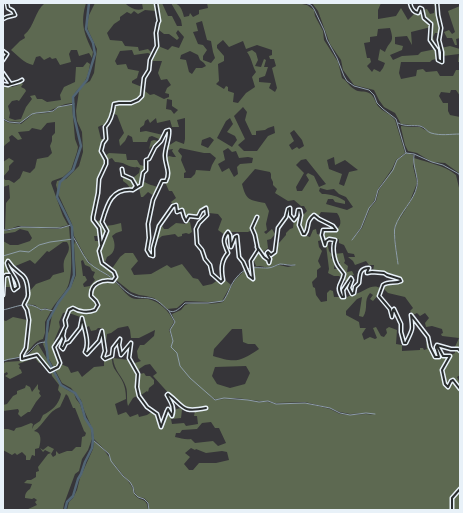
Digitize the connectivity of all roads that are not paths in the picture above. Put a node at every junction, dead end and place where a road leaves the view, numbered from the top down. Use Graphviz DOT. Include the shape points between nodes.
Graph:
graph roads {
  1 [pos="7,3"];
  2 [pos="156,3"];
  3 [pos="410,3"];
  4 [pos="437,3"];
  5 [pos="3,19"];
  6 [pos="3,51"];
  7 [pos="3,60"];
  8 [pos="3,73"];
  9 [pos="22,80"];
  10 [pos="10,83"];
  11 [pos="3,84"];
  12 [pos="122,169"];
  13 [pos="133,190"];
  14 [pos="257,217"];
  15 [pos="102,246"];
  16 [pos="258,247"];
  17 [pos="3,295"];
  18 [pos="66,326"];
  19 [pos="436,348"];
  20 [pos="460,351"];
  21 [pos="460,388"];
  22 [pos="206,408"];
  23 [pos="460,488"];
  24 [pos="452,510"];
  1 -- 5 [label="street" via="14,15"];
  2 -- 15 [label="street" via="159,21 156,33 157,46 144,78 142,96 131,103 114,104 110,121 105,127 106,139 101,151 106,164 99,179 93,217 99,228"];
  3 -- 4 [label="street" via="414,12 418,13 420,8 422,9 424,18 430,23 430,40 437,50 438,60 442,62"];
  6 -- 7 [label="street" via="7,54"];
  8 -- 10 [label="street"];
  9 -- 10 [label="street"];
  10 -- 11 [label="street"];
  12 -- 13 [label="street" via="123,175 136,184"];
  13 -- 15 [label="street" via="117,192 110,199 102,221 107,231"];
  13 -- 16 [label="street" via="141,185 146,160 169,130 165,156 168,176 166,181 162,181 152,200 148,224 147,250 150,255 153,256 160,224 175,205 177,212 182,210 186,221 189,216 198,217 201,211 206,209 207,215 196,229 197,244 210,265 212,274 220,281 223,280 221,272 224,258 228,253 224,246 227,233 232,247 237,236 239,257 253,279 251,261"];
  14 -- 16 [label="street" via="252,228"];
  15 -- 18 [label="street" via="99,251 101,262 114,272 116,277 113,281 97,282 91,296 98,304 95,310 85,312 70,309 65,320"];
  16 -- 19 [label="street" via="269,263 267,253 272,255 276,250 278,228 288,209 290,208 290,215 294,220 300,210 298,225 303,234 307,232 308,223 314,215 336,230 323,230 322,235 325,245 329,239 335,240 334,257 344,274 338,290 342,297 343,290 351,278 349,288 352,294 354,293 360,273 366,268 369,268 367,273 384,273 400,279 399,282 388,282 383,285 380,297 390,309 392,317 394,309 401,324 404,343 413,330 411,315 428,337 433,354 438,358"];
  17 -- 18 [label="street" via="6,275 10,275 14,290 18,287 16,278 6,263 8,261 12,268 25,276 28,283 29,294 24,305 29,322 22,359 37,356 49,370 58,367 60,363 54,347"];
  18 -- 22 [label="street" via="61,347 63,350 80,328 82,318 87,343 85,353 99,341 102,331 104,358 112,356 113,348 120,339 121,355 131,343 130,358 138,374 139,396 146,407 157,414 161,427 168,409 172,416 174,410 168,394 185,409"];
  19 -- 20 [label="street" via="438,345"];
  19 -- 21 [label="street" via="438,347 443,356 450,356 442,370 445,384 448,386 453,380"];
  23 -- 24 [label="street" via="452,498"];
}
